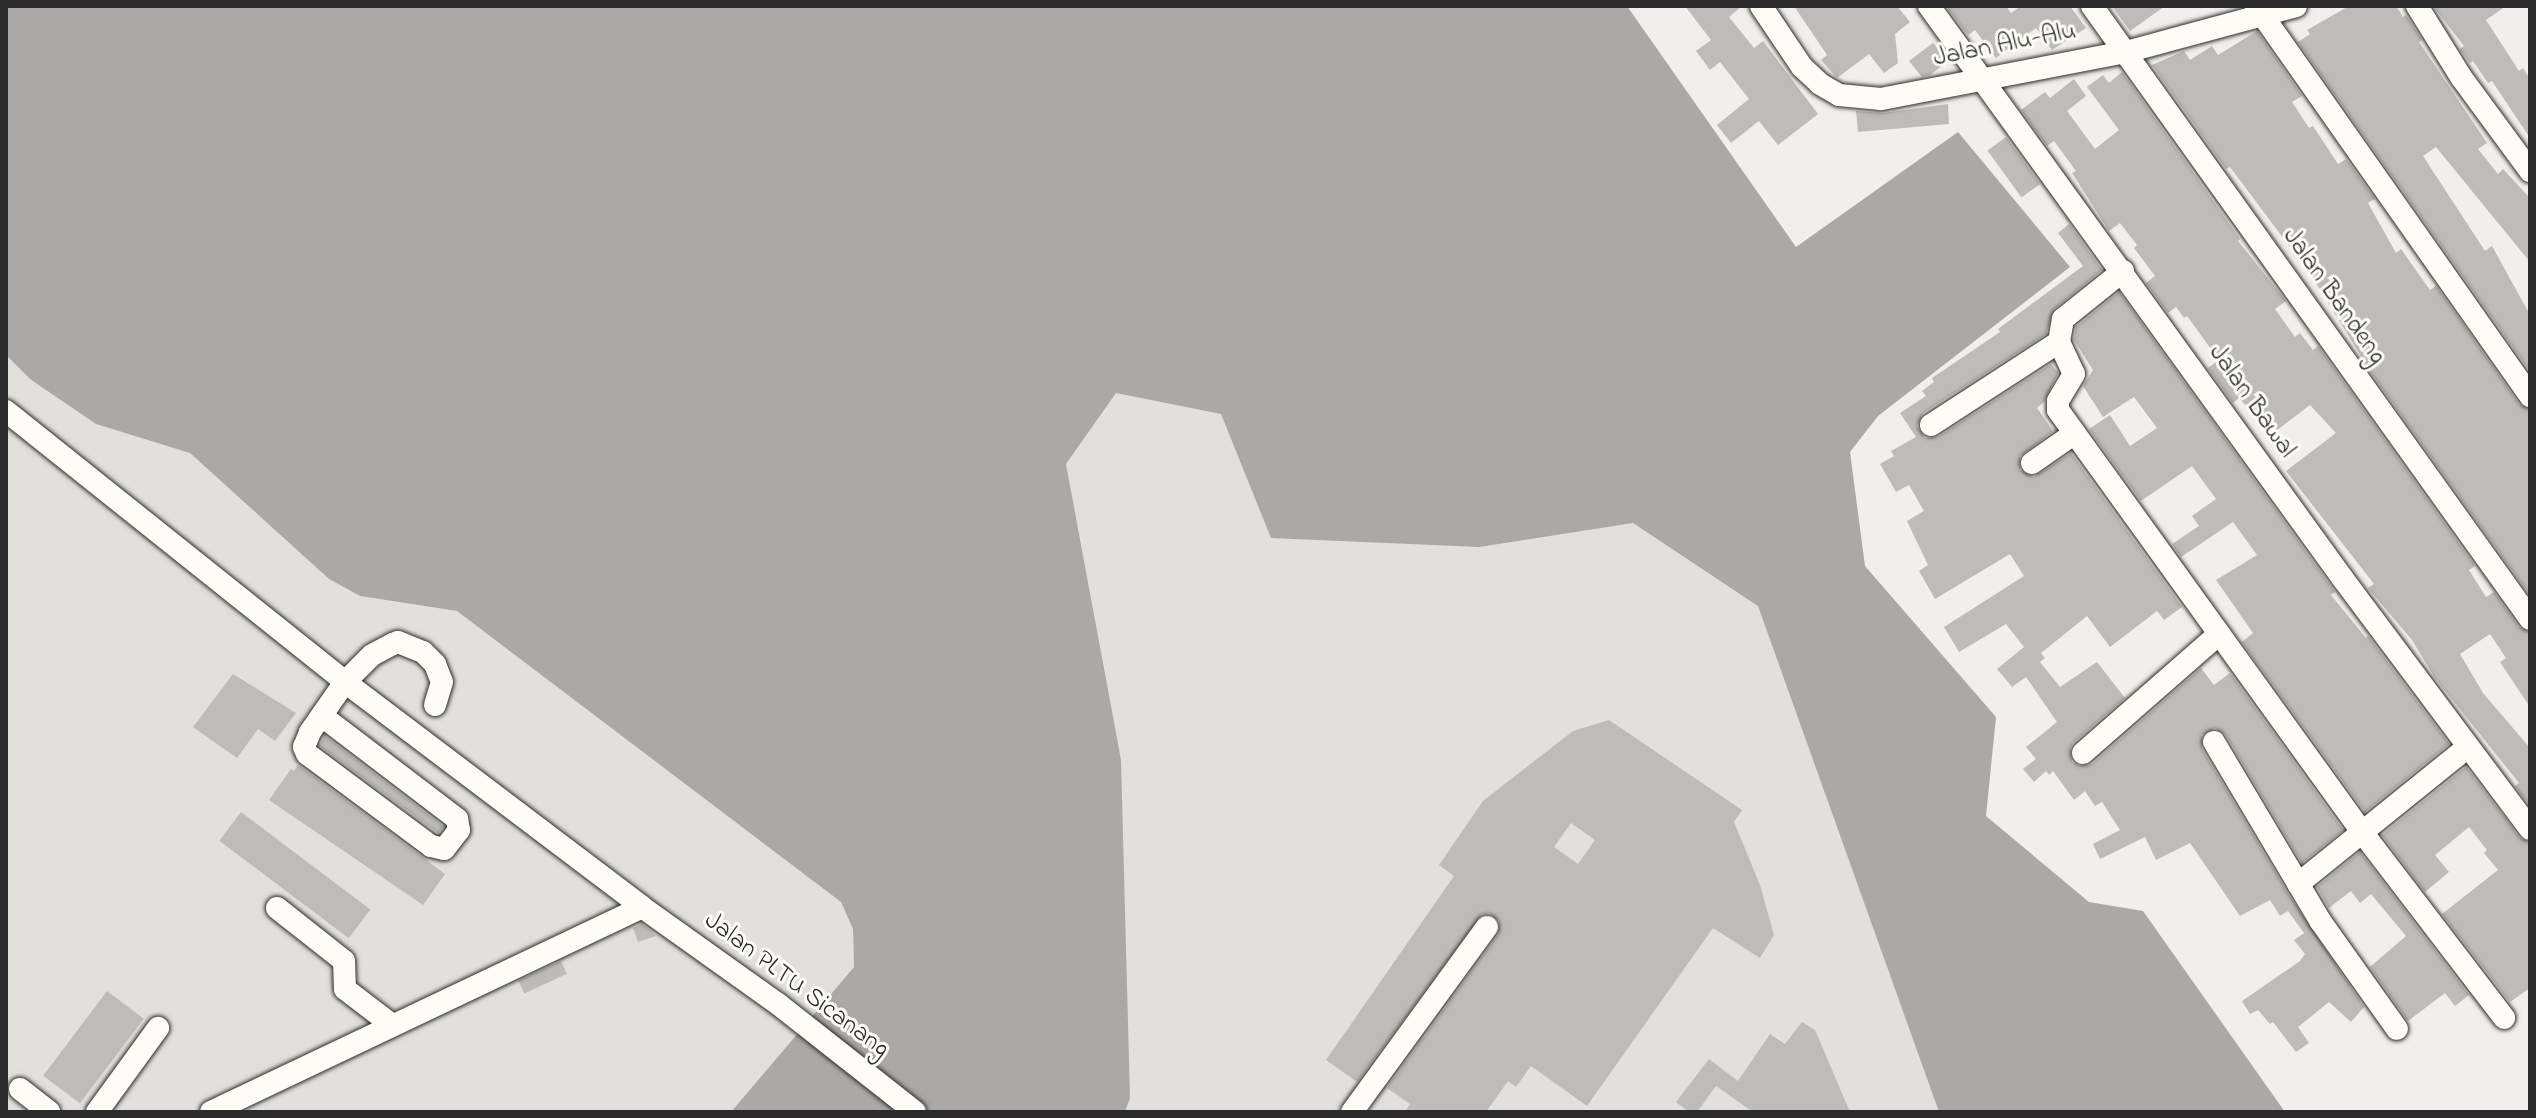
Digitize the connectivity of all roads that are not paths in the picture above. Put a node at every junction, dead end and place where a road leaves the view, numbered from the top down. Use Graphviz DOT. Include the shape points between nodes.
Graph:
graph roads {
  1 [pos="1761,6"];
  2 [pos="1929,6"];
  3 [pos="2092,6"];
  4 [pos="2296,6"];
  5 [pos="2417,6"];
  6 [pos="2259,10"];
  7 [pos="2126,52"];
  8 [pos="1984,78"];
  9 [pos="2530,171"];
  10 [pos="2123,271"];
  11 [pos="2059,342"];
  12 [pos="2530,396"];
  13 [pos="6,411"];
  14 [pos="1931,425"];
  15 [pos="2075,433"];
  16 [pos="2032,463"];
  17 [pos="2530,619"];
  18 [pos="2219,634"];
  19 [pos="345,682"];
  20 [pos="435,705"];
  21 [pos="322,716"];
  22 [pos="2214,742"];
  23 [pos="2468,747"];
  24 [pos="2083,753"];
  25 [pos="2530,829"];
  26 [pos="2362,832"];
  27 [pos="2298,884"];
  28 [pos="642,907"];
  29 [pos="277,908"];
  30 [pos="1487,927"];
  31 [pos="2504,1018"];
  32 [pos="391,1024"];
  33 [pos="158,1028"];
  34 [pos="2397,1029"];
  35 [pos="20,1089"];
  36 [pos="49,1112"];
  37 [pos="97,1112"];
  38 [pos="211,1112"];
  39 [pos="915,1112"];
  40 [pos="1352,1112"];
  1 -- 8 [label="street, Jalan Alu-Alu" via="1802,67 1839,95 1881,99"];
  2 -- 8 [label="street, Jalan Bawal"];
  3 -- 7 [label="street, Jalan Bandeng"];
  4 -- 6 [label="street, Jalan Alu-Alu"];
  5 -- 9 [label="street"];
  6 -- 7 [label="street, Jalan Alu-Alu"];
  6 -- 12 [label="street"];
  7 -- 8 [label="street, Jalan Alu-Alu"];
  7 -- 17 [label="street, Jalan Bandeng"];
  8 -- 10 [label="street, Jalan Bawal"];
  10 -- 11 [label="street" via="2068,312"];
  10 -- 23 [label="street, Jalan Bawal"];
  11 -- 14 [label="street"];
  11 -- 15 [label="street" via="2074,374 2057,406"];
  13 -- 19 [label="street, Jalan PLTU Sicanang"];
  15 -- 16 [label="street"];
  15 -- 18 [label="street"];
  18 -- 24 [label="street"];
  18 -- 26 [label="street"];
  19 -- 20 [label="street" via="372,655 398,642 423,652 435,664 442,682"];
  19 -- 21 [label="street"];
  19 -- 28 [label="street, Jalan PLTU Sicanang"];
  21 -- 21 [label="street" via="304,747 307,754 431,846 444,849 459,830 449,809"];
  22 -- 27 [label="street"];
  23 -- 25 [label="street, Jalan Bawal"];
  23 -- 26 [label="street"];
  26 -- 27 [label="street"];
  26 -- 31 [label="street"];
  27 -- 34 [label="street"];
  28 -- 32 [label="street"];
  28 -- 39 [label="street, Jalan PLTU Sicanang" via="778,1004"];
  29 -- 32 [label="street" via="344,961 345,989"];
  30 -- 40 [label="street"];
  32 -- 38 [label="street"];
  33 -- 37 [label="street"];
  35 -- 36 [label="street"];
}
